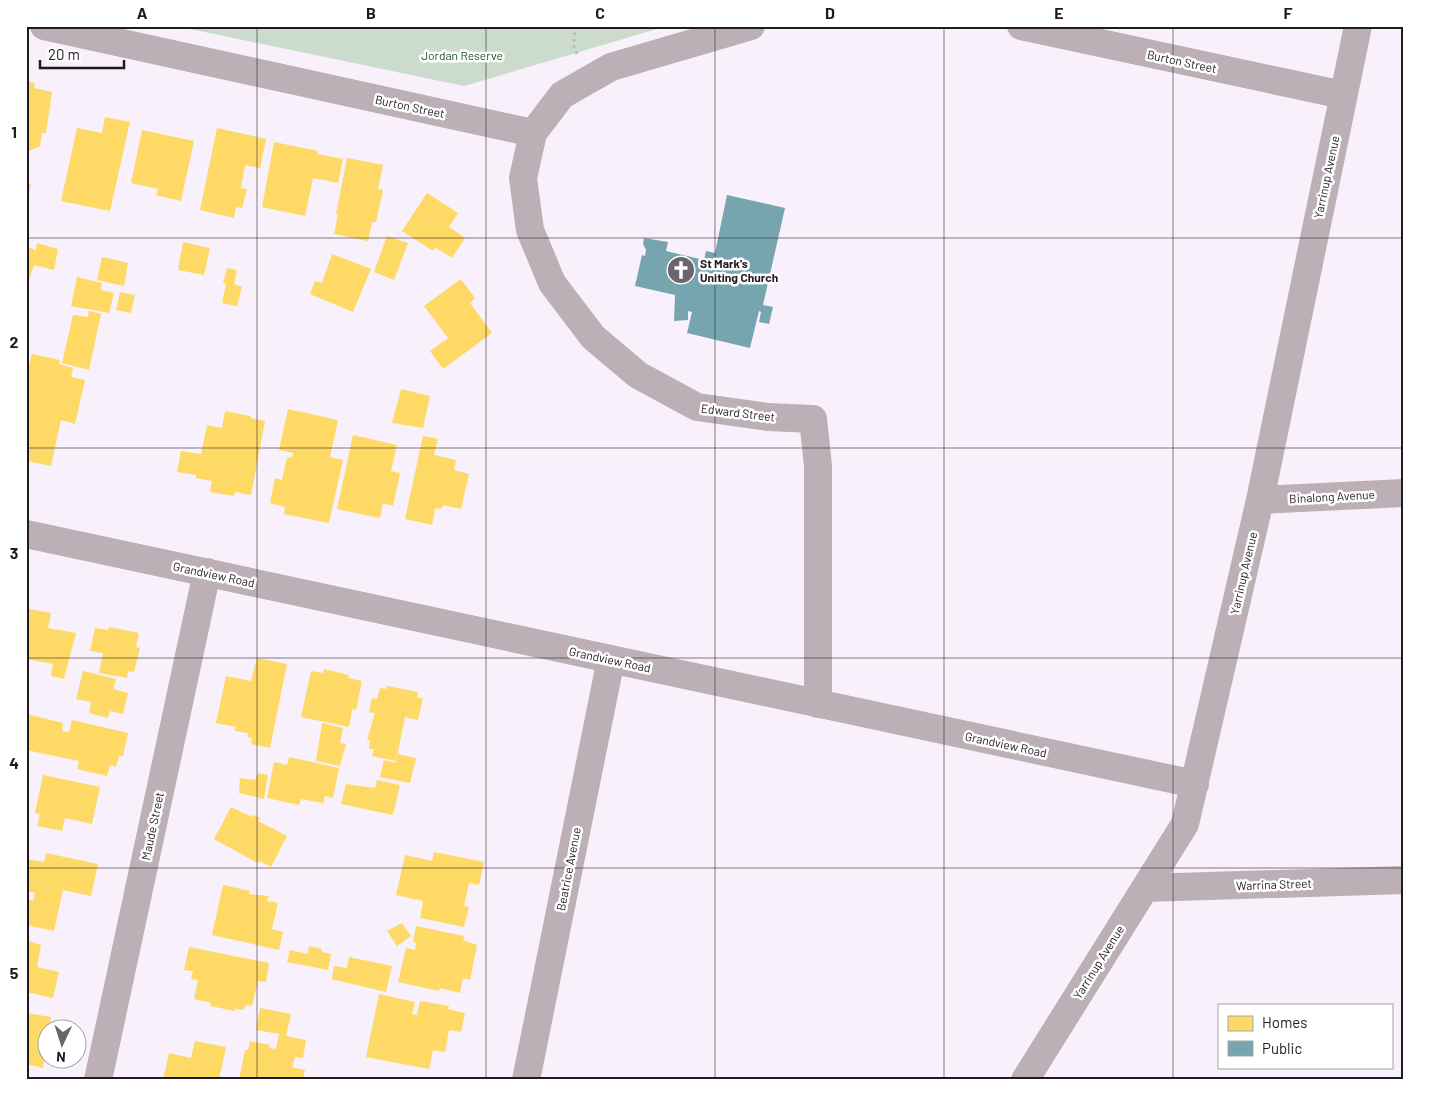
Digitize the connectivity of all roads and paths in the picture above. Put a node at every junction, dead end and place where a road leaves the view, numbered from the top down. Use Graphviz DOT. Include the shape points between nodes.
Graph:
graph roads {
  1 [pos="44,26"];
  2 [pos="751,26"];
  3 [pos="1021,26"];
  4 [pos="1358,26"];
  5 [pos="1343,95"];
  6 [pos="533,133"];
  7 [pos="1404,493"];
  8 [pos="1260,500"];
  9 [pos="26,534"];
  10 [pos="207,572"];
  11 [pos="611,659"];
  12 [pos="818,704"];
  13 [pos="1194,784"];
  14 [pos="1404,880"];
  15 [pos="1144,888"];
  16 [pos="98,1080"];
  17 [pos="526,1080"];
  18 [pos="1025,1080"];
  1 -- 6 [label="street, Burton Street"];
  2 -- 6 [label="street" via="611,67 562,95"];
  3 -- 5 [label="street, Burton Street"];
  4 -- 5 [label="street, Yarrinup Avenue"];
  5 -- 8 [label="street, Yarrinup Avenue"];
  6 -- 12 [label="street, Edward Street" via="523,178 530,230 552,283 593,336 638,375 697,408 813,419 818,466"];
  7 -- 8 [label="street, Binalong Avenue"];
  8 -- 13 [label="street, Yarrinup Avenue"];
  9 -- 10 [label="street, Grandview Road"];
  10 -- 11 [label="street, Grandview Road"];
  10 -- 16 [label="street, Maude Street"];
  11 -- 12 [label="street, Grandview Road"];
  11 -- 17 [label="street, Beatrice Avenue"];
  12 -- 13 [label="street, Grandview Road"];
  13 -- 15 [label="street, Yarrinup Avenue" via="1185,824"];
  14 -- 15 [label="street, Warrina Street"];
  15 -- 18 [label="street, Yarrinup Avenue"];
}
